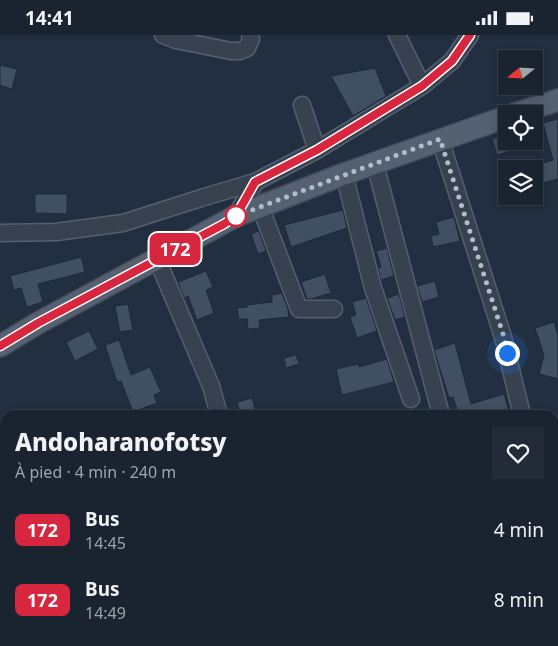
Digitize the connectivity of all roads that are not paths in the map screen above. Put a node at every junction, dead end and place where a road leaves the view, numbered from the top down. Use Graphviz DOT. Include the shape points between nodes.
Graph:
graph roads {
  1 [pos="163,35"];
  2 [pos="250,35"];
  3 [pos="397,35"];
  4 [pos="470,35"];
  5 [pos="422,86"];
  6 [pos="558,100"];
  7 [pos="302,105"];
  8 [pos="543,105"];
  9 [pos="498,120"];
  10 [pos="440,139"];
  11 [pos="317,150"];
  12 [pos="375,164"];
  13 [pos="344,175"];
  14 [pos="255,182"];
  15 [pos="260,206"];
  16 [pos="236,216"];
  17 [pos="0,233"];
  18 [pos="157,259"];
  19 [pos="334,309"];
  20 [pos="0,346"];
  21 [pos="411,399"];
  22 [pos="218,410"];
  23 [pos="440,410"];
  24 [pos="521,410"];
  1 -- 2 [label="street" via="240,51 248,48"];
  3 -- 5 [label="street"];
  4 -- 5 [label="street" via="452,61"];
  5 -- 11 [label="street"];
  6 -- 8 [label="main road"];
  7 -- 11 [label="street"];
  9 -- 10 [label="main road"];
  10 -- 12 [label="main road"];
  10 -- 24 [label="street" via="504,337"];
  11 -- 14 [label="street"];
  12 -- 13 [label="main road"];
  12 -- 23 [label="street"];
  13 -- 15 [label="main road"];
  13 -- 21 [label="street" via="373,288"];
  14 -- 16 [label="street"];
  14 -- 17 [label="street" via="123,223 56,232"];
  15 -- 16 [label="main road"];
  15 -- 19 [label="street" via="299,309"];
  16 -- 18 [label="main road"];
  18 -- 20 [label="main road"];
  18 -- 22 [label="street"];
}
